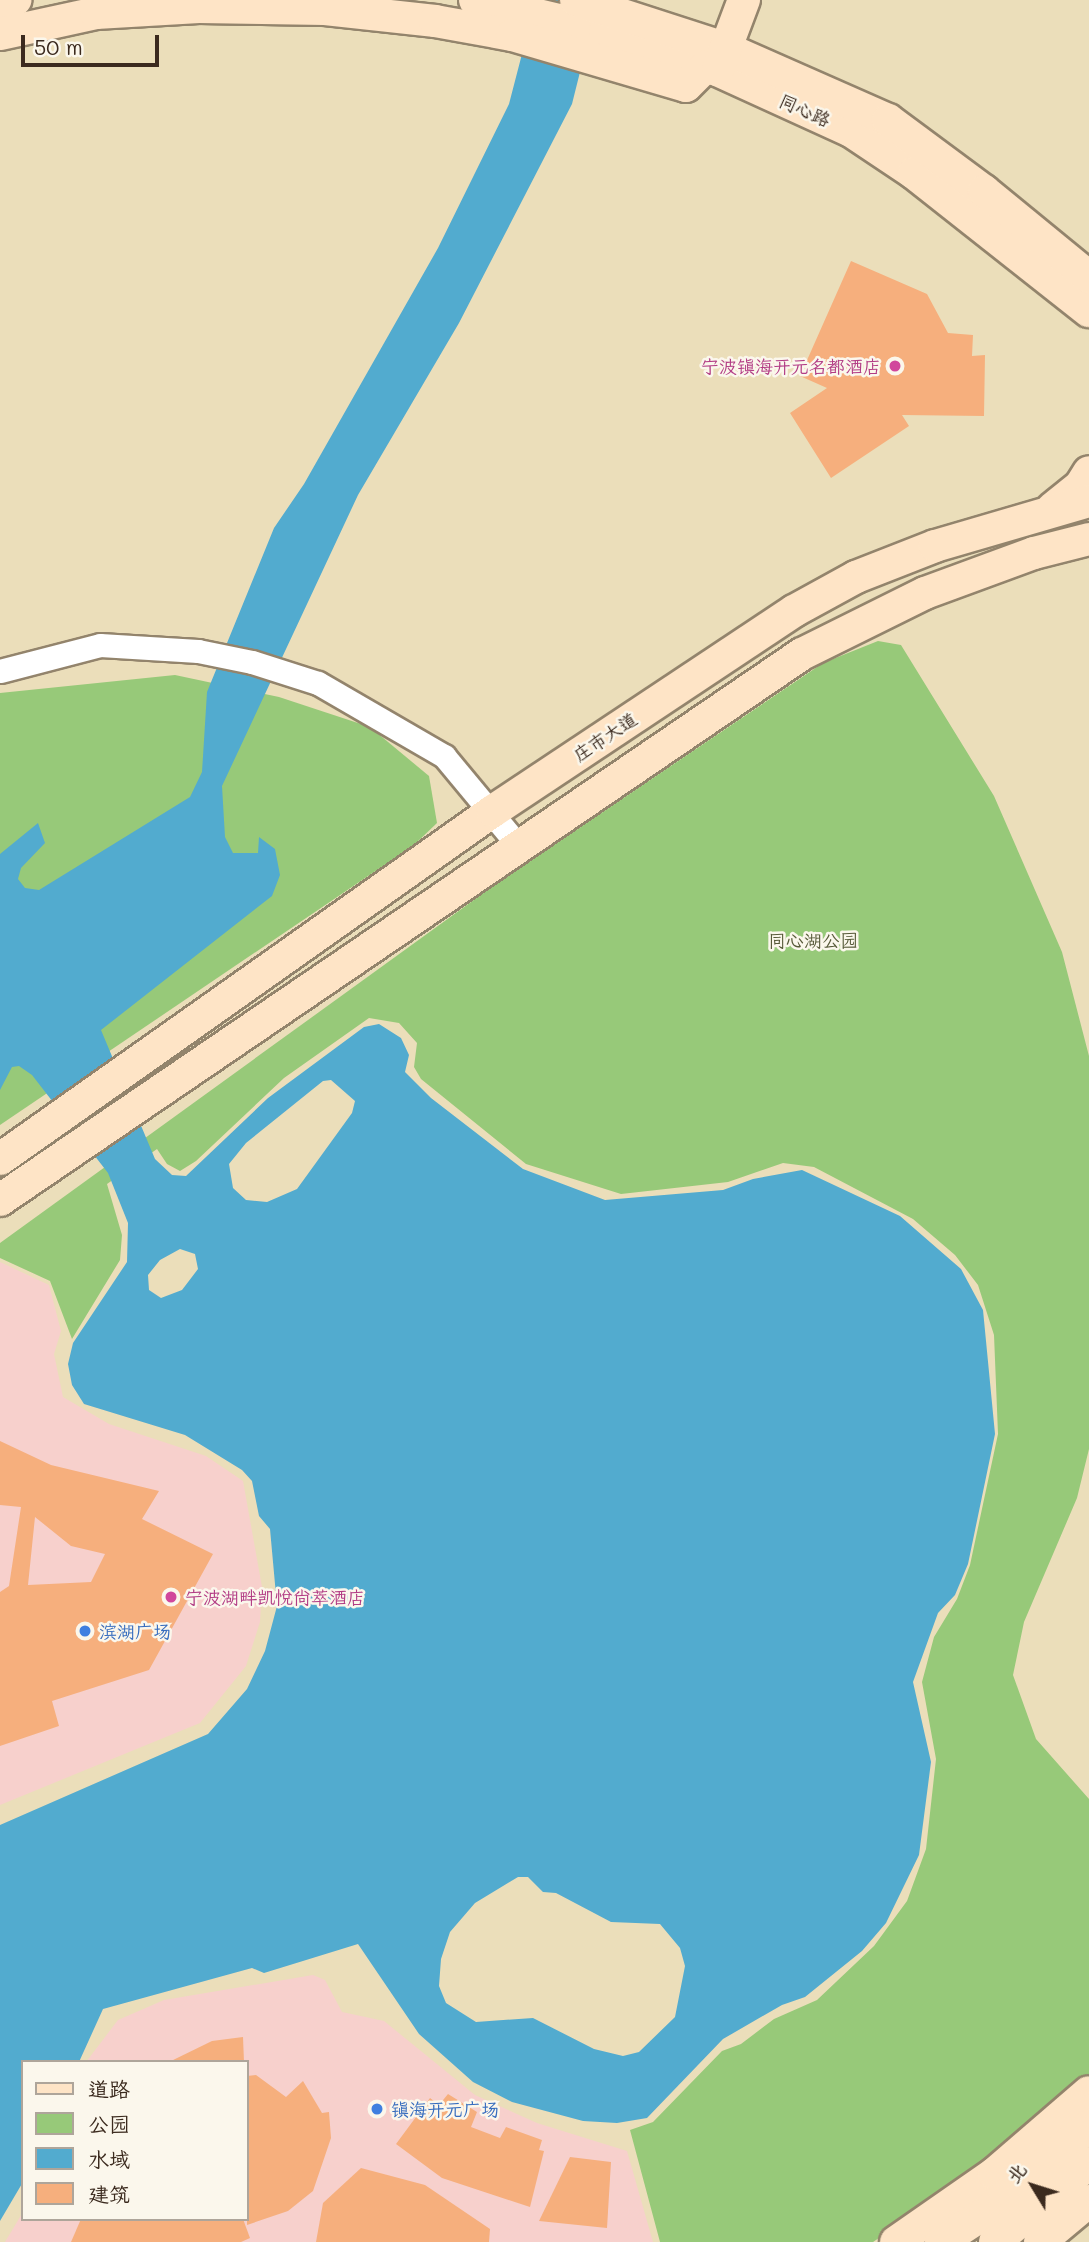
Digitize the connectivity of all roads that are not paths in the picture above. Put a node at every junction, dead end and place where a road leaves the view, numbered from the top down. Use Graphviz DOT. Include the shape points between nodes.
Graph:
graph roads {
  1 [pos="15,0"];
  2 [pos="475,0"];
  3 [pos="576,0"];
  4 [pos="744,0"];
  5 [pos="0,4"];
  6 [pos="0,34"];
  7 [pos="716,61"];
  8 [pos="1039,270"];
  9 [pos="1089,277"];
  10 [pos="1089,311"];
  11 [pos="1089,337"];
  12 [pos="1089,472"];
  13 [pos="1089,502"];
  14 [pos="1046,514"];
  15 [pos="1089,539"];
  16 [pos="0,671"];
  17 [pos="493,811"];
  18 [pos="517,844"];
  19 [pos="7,1155"];
  20 [pos="0,1200"];
  21 [pos="1089,2092"];
  22 [pos="1089,2126"];
  23 [pos="1089,2163"];
  24 [pos="1089,2201"];
  25 [pos="896,2242"];
  26 [pos="942,2242"];
  27 [pos="995,2242"];
  28 [pos="1040,2242"];
  1 -- 5 [label="street"];
  2 -- 7 [label="street, 同心路"];
  3 -- 7 [label="street, 同心路" via="641,18"];
  4 -- 7 [label="street"];
  6 -- 7 [label="street" via="96,13 199,7 324,9 512,35 686,86"];
  7 -- 8 [label="street, 同心路" via="851,131"];
  7 -- 9 [label="street, 同心路" via="888,120"];
  8 -- 10 [label="street, 同心路"];
  8 -- 11 [label="street"];
  12 -- 14 [label="street" via="1081,485"];
  13 -- 14 [label="street, 庄市大道"];
  14 -- 17 [label="street, 庄市大道" via="935,546 856,578 794,611"];
  15 -- 18 [label="street" via="1020,558 870,617 802,654"];
  16 -- 17 [label="street" via="100,645 198,651 253,662 318,683 379,715 444,756"];
  17 -- 18 [label="street"];
  17 -- 19 [label="street, 庄市大道"];
  18 -- 20 [label="street"];
  21 -- 25 [label="street" via="995,2174"];
  22 -- 26 [label="street" via="985,2213"];
  23 -- 27 [label="street"];
  24 -- 28 [label="street"];
}
